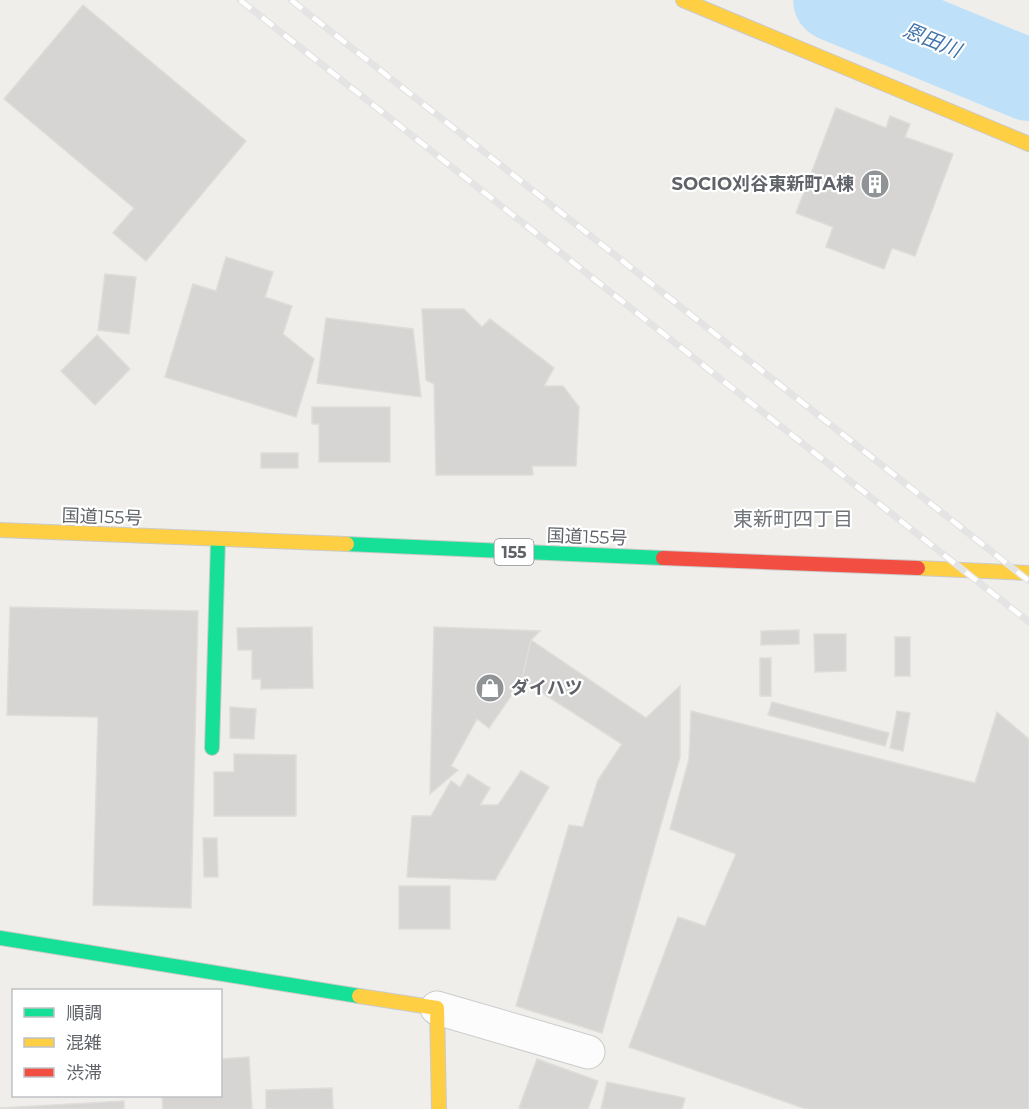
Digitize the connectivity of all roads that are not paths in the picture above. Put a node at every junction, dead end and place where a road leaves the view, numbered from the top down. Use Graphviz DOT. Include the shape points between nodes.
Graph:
graph roads {
  1 [pos="683,0"];
  2 [pos="1029,144"];
  3 [pos="0,530"];
  4 [pos="218,540"];
  5 [pos="1029,573"];
  6 [pos="212,747"];
  7 [pos="0,938"];
  8 [pos="437,1008"];
  9 [pos="588,1052"];
  10 [pos="439,1109"];
  1 -- 2 [label="main road"];
  3 -- 4 [label="main road, 国道155号 / 155"];
  4 -- 5 [label="main road, 国道155号 / 155"];
  4 -- 6 [label="main road"];
  7 -- 8 [label="main road"];
  8 -- 9 [label="street"];
  8 -- 10 [label="main road"];
}
